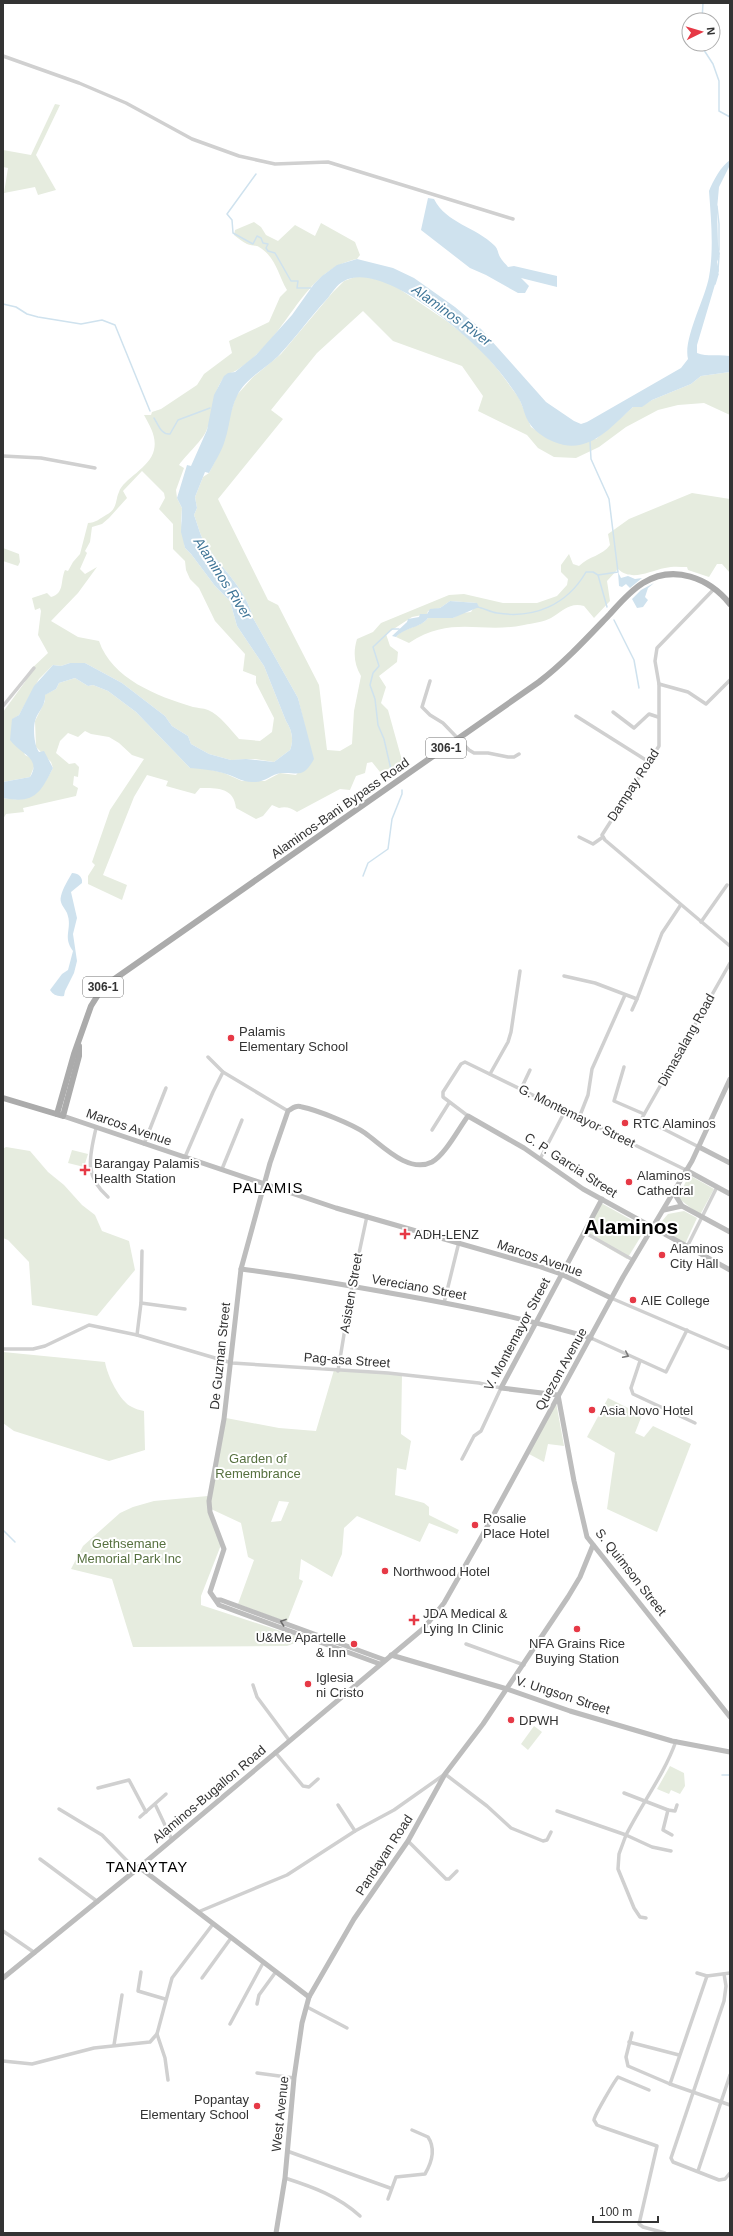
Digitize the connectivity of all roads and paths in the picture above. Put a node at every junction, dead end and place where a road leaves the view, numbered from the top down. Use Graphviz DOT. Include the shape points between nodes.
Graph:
graph roads {
  1 [pos="3,56"];
  2 [pos="513,219"];
  3 [pos="3,456"];
  4 [pos="95,468"];
  5 [pos="715,588"];
  6 [pos="730,604"];
  7 [pos="34,668"];
  8 [pos="730,680"];
  9 [pos="430,681"];
  10 [pos="659,684"];
  11 [pos="3,706"];
  12 [pos="613,712"];
  13 [pos="576,716"];
  14 [pos="658,717"];
  15 [pos="459,738"];
  16 [pos="518,754"];
  17 [pos="649,762"];
  18 [pos="579,837"];
  19 [pos="603,838"];
  20 [pos="727,885"];
  21 [pos="680,906"];
  22 [pos="701,922"];
  23 [pos="730,946"];
  24 [pos="730,963"];
  25 [pos="520,971"];
  26 [pos="564,976"];
  27 [pos="625,995"];
  28 [pos="637,999"];
  29 [pos="632,1010"];
  30 [pos="208,1057"];
  31 [pos="624,1067"];
  32 [pos="530,1070"];
  33 [pos="223,1072"];
  34 [pos="490,1074"];
  35 [pos="730,1079"];
  36 [pos="166,1088"];
  37 [pos="521,1089"];
  38 [pos="3,1098"];
  39 [pos="445,1100"];
  40 [pos="449,1103"];
  41 [pos="288,1111"];
  42 [pos="565,1111"];
  43 [pos="60,1115"];
  44 [pos="468,1116"];
  45 [pos="644,1116"];
  46 [pos="579,1118"];
  47 [pos="242,1120"];
  48 [pos="96,1128"];
  49 [pos="432,1130"];
  50 [pos="144,1144"];
  51 [pos="699,1147"];
  52 [pos="185,1157"];
  53 [pos="540,1159"];
  54 [pos="730,1163"];
  55 [pos="222,1170"];
  56 [pos="686,1170"];
  57 [pos="264,1184"];
  58 [pos="717,1187"];
  59 [pos="674,1193"];
  60 [pos="730,1194"];
  61 [pos="108,1197"];
  62 [pos="602,1199"];
  63 [pos="682,1206"];
  64 [pos="663,1211"];
  65 [pos="367,1216"];
  66 [pos="702,1218"];
  67 [pos="652,1227"];
  68 [pos="584,1232"];
  69 [pos="730,1232"];
  70 [pos="459,1242"];
  71 [pos="687,1247"];
  72 [pos="142,1251"];
  73 [pos="633,1260"];
  74 [pos="241,1269"];
  75 [pos="730,1270"];
  76 [pos="562,1274"];
  77 [pos="352,1286"];
  78 [pos="611,1298"];
  79 [pos="141,1303"];
  80 [pos="444,1303"];
  81 [pos="185,1309"];
  82 [pos="538,1322"];
  83 [pos="687,1330"];
  84 [pos="137,1336"];
  85 [pos="591,1338"];
  86 [pos="3,1349"];
  87 [pos="730,1349"];
  88 [pos="640,1362"];
  89 [pos="232,1363"];
  90 [pos="338,1371"];
  91 [pos="501,1388"];
  92 [pos="558,1395"];
  93 [pos="695,1423"];
  94 [pos="462,1459"];
  95 [pos="593,1545"];
  96 [pos="258,1616"];
  97 [pos="311,1632"];
  98 [pos="309,1638"];
  99 [pos="335,1641"];
  100 [pos="466,1644"];
  101 [pos="333,1647"];
  102 [pos="359,1649"];
  103 [pos="391,1655"];
  104 [pos="357,1656"];
  105 [pos="385,1660"];
  106 [pos="380,1664"];
  107 [pos="524,1665"];
  108 [pos="253,1685"];
  109 [pos="507,1689"];
  110 [pos="730,1717"];
  111 [pos="289,1740"];
  112 [pos="676,1741"];
  113 [pos="275,1752"];
  114 [pos="730,1752"];
  115 [pos="445,1774"];
  116 [pos="318,1779"];
  117 [pos="98,1788"];
  118 [pos="624,1793"];
  119 [pos="166,1794"];
  120 [pos="645,1801"];
  121 [pos="155,1804"];
  122 [pos="338,1805"];
  123 [pos="678,1805"];
  124 [pos="59,1809"];
  125 [pos="668,1810"];
  126 [pos="557,1811"];
  127 [pos="146,1812"];
  128 [pos="140,1817"];
  129 [pos="355,1831"];
  130 [pos="551,1832"];
  131 [pos="626,1835"];
  132 [pos="672,1835"];
  133 [pos="172,1840"];
  134 [pos="408,1841"];
  135 [pos="671,1851"];
  136 [pos="40,1859"];
  137 [pos="138,1869"];
  138 [pos="457,1870"];
  139 [pos="98,1902"];
  140 [pos="198,1912"];
  141 [pos="646,1918"];
  142 [pos="213,1924"];
  143 [pos="3,1931"];
  144 [pos="231,1938"];
  145 [pos="35,1952"];
  146 [pos="263,1963"];
  147 [pos="140,1972"];
  148 [pos="275,1973"];
  149 [pos="697,1973"];
  150 [pos="730,1973"];
  151 [pos="724,1974"];
  152 [pos="707,1976"];
  153 [pos="3,1978"];
  154 [pos="202,1978"];
  155 [pos="122,1994"];
  156 [pos="309,1997"];
  157 [pos="165,1999"];
  158 [pos="257,2004"];
  159 [pos="307,2007"];
  160 [pos="230,2024"];
  161 [pos="347,2028"];
  162 [pos="632,2033"];
  163 [pos="157,2034"];
  164 [pos="629,2042"];
  165 [pos="114,2045"];
  166 [pos="679,2055"];
  167 [pos="3,2061"];
  168 [pos="257,2073"];
  169 [pos="730,2075"];
  170 [pos="294,2078"];
  171 [pos="168,2080"];
  172 [pos="670,2084"];
  173 [pos="649,2090"];
  174 [pos="694,2092"];
  175 [pos="721,2102"];
  176 [pos="730,2105"];
  177 [pos="412,2130"];
  178 [pos="287,2151"];
  179 [pos="698,2171"];
  180 [pos="730,2173"];
  181 [pos="284,2178"];
  182 [pos="390,2188"];
  183 [pos="388,2199"];
  184 [pos="360,2216"];
  185 [pos="276,2233"];
  186 [pos="665,2233"];
  1 -- 2 [label="street" via="79,83 126,103 192,139 239,156 275,164 328,162"];
  3 -- 4 [label="street" via="41,458"];
  5 -- 6 [label="main road, Alaminos-Bani Bypass Road / 306-1"];
  5 -- 10 [label="street, Dampay Road" via="657,648 655,661"];
  5 -- 15 [label="main road, Alaminos-Bani Bypass Road / 306-1" via="697,578 678,574 660,576 643,583 549,674"];
  7 -- 11 [label="street"];
  8 -- 10 [label="street" via="706,704 688,692"];
  9 -- 15 [label="street" via="422,707"];
  10 -- 14 [label="street, Dampay Road"];
  12 -- 14 [label="street" via="634,728 649,714"];
  13 -- 17 [label="street"];
  14 -- 17 [label="street, Dampay Road" via="659,746"];
  15 -- 16 [label="street" via="474,753 511,757"];
  15 -- 43 [label="main road, Alaminos-Bani Bypass Road / 306-1" via="103,987 91,1006 74,1054"];
  17 -- 19 [label="street, Dampay Road" via="603,831"];
  18 -- 19 [label="street" via="593,844"];
  19 -- 21 [label="street, Dampay Road"];
  20 -- 22 [label="street"];
  21 -- 22 [label="street, Dampay Road"];
  21 -- 28 [label="street" via="662,933"];
  22 -- 23 [label="street, Dampay Road"];
  24 -- 45 [label="street, Dimasalang Road"];
  25 -- 34 [label="street" via="509,1037"];
  26 -- 27 [label="street" via="595,983"];
  27 -- 28 [label="street"];
  27 -- 46 [label="street" via="592,1070 588,1095"];
  28 -- 29 [label="street"];
  30 -- 33 [label="street"];
  31 -- 45 [label="street" via="614,1101"];
  32 -- 37 [label="street"];
  33 -- 41 [label="street"];
  33 -- 52 [label="street"];
  34 -- 37 [label="street, G. Montemayor Street"];
  34 -- 39 [label="street, G. Montemayor Street" via="467,1062 461,1064 443,1092"];
  35 -- 51 [label="street, Quezon Avenue"];
  36 -- 50 [label="street"];
  37 -- 42 [label="street, G. Montemayor Street"];
  38 -- 43 [label="main road, Marcos Avenue"];
  39 -- 40 [label="street, C. P. Garcia Street"];
  40 -- 44 [label="street, C. P. Garcia Street"];
  40 -- 49 [label="street"];
  41 -- 44 [label="street" via="294,1107 302,1107 344,1122 366,1134 389,1152 404,1160 422,1164 434,1161 440,1156"];
  41 -- 57 [label="street, De Guzman Street"];
  42 -- 46 [label="street, G. Montemayor Street"];
  42 -- 53 [label="street"];
  43 -- 48 [label="street, Marcos Avenue"];
  44 -- 53 [label="street, C. P. Garcia Street"];
  45 -- 51 [label="street"];
  46 -- 56 [label="street, G. Montemayor Street"];
  47 -- 55 [label="street"];
  48 -- 50 [label="street, Marcos Avenue"];
  48 -- 61 [label="street" via="90,1169 95,1183"];
  50 -- 52 [label="street, Marcos Avenue"];
  51 -- 54 [label="street"];
  51 -- 56 [label="street, Quezon Avenue"];
  52 -- 55 [label="street, Marcos Avenue"];
  53 -- 62 [label="street, C. P. Garcia Street"];
  55 -- 57 [label="street, Marcos Avenue"];
  56 -- 58 [label="street"];
  56 -- 59 [label="street, Quezon Avenue"];
  57 -- 65 [label="street, Marcos Avenue"];
  57 -- 74 [label="street, De Guzman Street"];
  58 -- 60 [label="street"];
  58 -- 66 [label="street"];
  59 -- 63 [label="street"];
  59 -- 64 [label="street, Quezon Avenue"];
  62 -- 67 [label="street, C. P. Garcia Street"];
  62 -- 68 [label="street, V. Montemayor Street"];
  63 -- 64 [label="street" via="674,1206"];
  63 -- 66 [label="street"];
  64 -- 67 [label="street, Quezon Avenue"];
  65 -- 70 [label="street, Marcos Avenue"];
  65 -- 77 [label="street, Asisten Street"];
  66 -- 69 [label="street"];
  66 -- 71 [label="street"];
  67 -- 71 [label="street, C. P. Garcia Street"];
  67 -- 73 [label="street, Quezon Avenue"];
  68 -- 73 [label="street"];
  68 -- 76 [label="street, V. Montemayor Street"];
  70 -- 76 [label="street, Marcos Avenue"];
  70 -- 80 [label="street"];
  71 -- 75 [label="street, C. P. Garcia Street"];
  72 -- 79 [label="street"];
  73 -- 78 [label="street, Quezon Avenue"];
  74 -- 77 [label="street, Vereciano Street" via="301,1276"];
  74 -- 89 [label="street, De Guzman Street"];
  76 -- 78 [label="street, Marcos Avenue"];
  76 -- 82 [label="street, V. Montemayor Street"];
  77 -- 80 [label="street, Vereciano Street"];
  77 -- 90 [label="street, Asisten Street"];
  78 -- 83 [label="street"];
  78 -- 85 [label="street, Quezon Avenue"];
  79 -- 81 [label="street"];
  79 -- 84 [label="street"];
  80 -- 82 [label="street, Vereciano Street"];
  82 -- 85 [label="street, Vereciano Street"];
  82 -- 91 [label="street, V. Montemayor Street"];
  83 -- 87 [label="street"];
  83 -- 88 [label="street" via="666,1372"];
  84 -- 86 [label="street, Pag-asa Street" via="89,1325 45,1346 33,1349"];
  84 -- 89 [label="street, Pag-asa Street"];
  85 -- 88 [label="street, one-way"];
  85 -- 92 [label="street, Quezon Avenue"];
  88 -- 93 [label="street" via="632,1388 633,1394"];
  89 -- 90 [label="street, Pag-asa Street"];
  89 -- 96 [label="street, De Guzman Street" via="209,1501 210,1512 224,1549 210,1589 211,1595 219,1600 219,1605"];
  90 -- 91 [label="street, Pag-asa Street" via="388,1373 479,1383"];
  91 -- 92 [label="street, Pag-asa Street"];
  91 -- 94 [label="street, V. Montemayor Street" via="481,1431 474,1436"];
  92 -- 95 [label="street, S. Quimson Street" via="582,1518 587,1537"];
  92 -- 103 [label="street, Quezon Avenue" via="444,1603 424,1628"];
  95 -- 107 [label="street, Pandayan Road" via="568,1597"];
  95 -- 110 [label="street, S. Quimson Street"];
  97 -- 96 [label="street, one-way"];
  96 -- 98 [label="street"];
  97 -- 98 [label="street"];
  97 -- 99 [label="street"];
  98 -- 101 [label="street"];
  99 -- 101 [label="street"];
  99 -- 102 [label="street"];
  100 -- 107 [label="street"];
  101 -- 104 [label="street"];
  102 -- 104 [label="street"];
  102 -- 105 [label="street"];
  103 -- 105 [label="street, Alaminos-Bugallon Road"];
  103 -- 109 [label="street, V. Ungson Street"];
  104 -- 106 [label="street"];
  105 -- 106 [label="street, Alaminos-Bugallon Road"];
  106 -- 111 [label="street, Alaminos-Bugallon Road"];
  107 -- 109 [label="street, Pandayan Road"];
  108 -- 111 [label="street" via="257,1697"];
  109 -- 112 [label="street, V. Ungson Street" via="570,1711"];
  109 -- 115 [label="street, Pandayan Road"];
  111 -- 113 [label="street, Alaminos-Bugallon Road"];
  112 -- 114 [label="street, V. Ungson Street"];
  112 -- 120 [label="street" via="663,1773"];
  113 -- 116 [label="street" via="303,1786 309,1787"];
  113 -- 133 [label="street, Alaminos-Bugallon Road"];
  115 -- 129 [label="street" via="394,1810"];
  115 -- 130 [label="street" via="511,1828 543,1841"];
  115 -- 134 [label="street, Pandayan Road"];
  117 -- 127 [label="street" via="129,1780"];
  118 -- 120 [label="street"];
  119 -- 121 [label="street"];
  120 -- 125 [label="street"];
  120 -- 131 [label="street"];
  121 -- 127 [label="street"];
  121 -- 133 [label="street"];
  122 -- 129 [label="street"];
  123 -- 125 [label="street" via="675,1811"];
  124 -- 137 [label="street" via="106,1838"];
  125 -- 132 [label="street" via="662,1828"];
  126 -- 131 [label="street"];
  127 -- 128 [label="street"];
  129 -- 140 [label="street" via="287,1875"];
  131 -- 135 [label="street" via="652,1847"];
  131 -- 141 [label="street" via="619,1854 618,1869 634,1908 640,1917"];
  133 -- 137 [label="street, Alaminos-Bugallon Road"];
  134 -- 138 [label="street" via="446,1879 449,1880"];
  134 -- 156 [label="street, Pandayan Road" via="354,1919"];
  136 -- 139 [label="street"];
  137 -- 139 [label="street, Alaminos-Bugallon Road"];
  137 -- 140 [label="street"];
  139 -- 145 [label="street, Alaminos-Bugallon Road"];
  140 -- 142 [label="street"];
  142 -- 144 [label="street"];
  142 -- 157 [label="street" via="179,1966"];
  143 -- 145 [label="street"];
  144 -- 146 [label="street"];
  144 -- 154 [label="street"];
  145 -- 153 [label="street, Alaminos-Bugallon Road"];
  146 -- 148 [label="street"];
  146 -- 160 [label="street"];
  147 -- 157 [label="street" via="138,1991"];
  148 -- 156 [label="street"];
  148 -- 158 [label="street" via="259,1995"];
  149 -- 152 [label="street"];
  150 -- 151 [label="street"];
  151 -- 152 [label="street"];
  151 -- 174 [label="street" via="724,2001"];
  152 -- 166 [label="street"];
  155 -- 165 [label="street"];
  156 -- 159 [label="street, West Avenue"];
  157 -- 163 [label="street"];
  159 -- 161 [label="street"];
  159 -- 170 [label="street, West Avenue" via="302,2023"];
  162 -- 164 [label="street"];
  163 -- 165 [label="street" via="147,2043"];
  163 -- 171 [label="street" via="165,2058"];
  164 -- 166 [label="street"];
  164 -- 172 [label="street" via="626,2064"];
  165 -- 167 [label="street" via="86,2049 32,2064"];
  166 -- 172 [label="street"];
  168 -- 170 [label="street"];
  169 -- 175 [label="street"];
  170 -- 178 [label="street, West Avenue"];
  172 -- 174 [label="street"];
  173 -- 186 [label="street" via="618,2077 595,2113 594,2120 597,2125 657,2146 639,2224"];
  174 -- 175 [label="street"];
  174 -- 179 [label="street" via="671,2158 673,2162"];
  175 -- 176 [label="street"];
  175 -- 179 [label="street"];
  177 -- 182 [label="street" via="428,2137 433,2147 431,2159 425,2174 398,2175"];
  178 -- 181 [label="street, West Avenue"];
  178 -- 182 [label="street"];
  179 -- 180 [label="street" via="719,2180 725,2179"];
  181 -- 184 [label="street" via="340,2200"];
  181 -- 185 [label="street, West Avenue"];
  182 -- 183 [label="street"];
}
